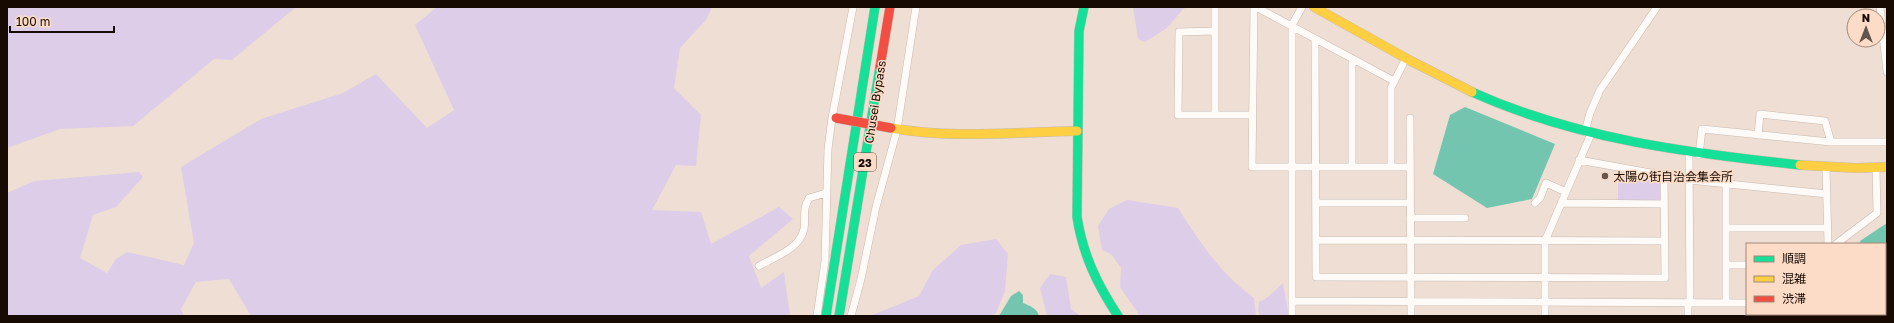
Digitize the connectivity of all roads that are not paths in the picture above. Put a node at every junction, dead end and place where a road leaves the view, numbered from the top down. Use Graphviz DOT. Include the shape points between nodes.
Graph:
graph roads {
  1 [pos="853,7"];
  2 [pos="892,7"];
  3 [pos="916,7"];
  4 [pos="1084,7"];
  5 [pos="1216,7"];
  6 [pos="1255,7"];
  7 [pos="1302,7"];
  8 [pos="1314,7"];
  9 [pos="1657,7"];
  10 [pos="1880,7"];
  11 [pos="874,10"];
  12 [pos="1292,26"];
  13 [pos="1215,32"];
  14 [pos="1315,39"];
  15 [pos="1406,58"];
  16 [pos="1352,59"];
  17 [pos="1887,72"];
  18 [pos="1394,81"];
  19 [pos="1215,115"];
  20 [pos="1252,115"];
  21 [pos="834,118"];
  22 [pos="1410,118"];
  23 [pos="894,129"];
  24 [pos="1077,131"];
  25 [pos="1588,133"];
  26 [pos="1758,135"];
  27 [pos="1831,142"];
  28 [pos="1887,142"];
  29 [pos="1689,153"];
  30 [pos="1699,155"];
  31 [pos="1579,160"];
  32 [pos="1291,166"];
  33 [pos="1316,166"];
  34 [pos="1352,166"];
  35 [pos="1391,166"];
  36 [pos="1410,167"];
  37 [pos="1826,167"];
  38 [pos="1887,167"];
  39 [pos="1876,168"];
  40 [pos="1664,174"];
  41 [pos="1690,180"];
  42 [pos="1726,184"];
  43 [pos="1566,192"];
  44 [pos="826,193"];
  45 [pos="1827,194"];
  46 [pos="1316,203"];
  47 [pos="1410,203"];
  48 [pos="1561,203"];
  49 [pos="1535,204"];
  50 [pos="1664,204"];
  51 [pos="1410,218"];
  52 [pos="1465,218"];
  53 [pos="1726,228"];
  54 [pos="1827,228"];
  55 [pos="1316,240"];
  56 [pos="1545,240"];
  57 [pos="1664,240"];
  58 [pos="1410,241"];
  59 [pos="1828,243"];
  60 [pos="1837,243"];
  61 [pos="1726,265"];
  62 [pos="1746,265"];
  63 [pos="758,266"];
  64 [pos="1410,277"];
  65 [pos="1545,278"];
  66 [pos="1293,301"];
  67 [pos="1411,301"];
  68 [pos="1545,303"];
  69 [pos="1689,303"];
  70 [pos="1726,303"];
  71 [pos="1746,303"];
  72 [pos="817,316"];
  73 [pos="826,316"];
  74 [pos="839,316"];
  75 [pos="851,316"];
  76 [pos="1118,316"];
  77 [pos="1292,316"];
  78 [pos="1411,316"];
  79 [pos="1545,316"];
  80 [pos="1688,316"];
  1 -- 21 [label="street"];
  2 -- 74 [label="main road, Chusei Bypass / 23"];
  3 -- 23 [label="street"];
  4 -- 24 [label="main road" via="1079,32"];
  5 -- 13 [label="street"];
  6 -- 12 [label="street"];
  6 -- 20 [label="street"];
  7 -- 12 [label="street"];
  8 -- 15 [label="main road"];
  9 -- 25 [label="street" via="1600,90 1590,113"];
  10 -- 17 [label="street"];
  11 -- 73 [label="main road, Chusei Bypass / 23"];
  12 -- 14 [label="street"];
  12 -- 32 [label="street"];
  13 -- 19 [label="street"];
  13 -- 19 [label="street" via="1179,32 1178,107 1178,115"];
  14 -- 16 [label="street"];
  14 -- 33 [label="street"];
  15 -- 18 [label="street"];
  15 -- 25 [label="main road" via="1493,100"];
  16 -- 18 [label="street"];
  16 -- 34 [label="street"];
  18 -- 35 [label="street" via="1391,88"];
  19 -- 20 [label="street"];
  20 -- 32 [label="street" via="1252,167"];
  21 -- 23 [label="main road, bridge"];
  21 -- 44 [label="street" via="827,160"];
  22 -- 36 [label="street"];
  23 -- 24 [label="main road" via="947,134"];
  23 -- 75 [label="street"];
  24 -- 76 [label="main road" via="1077,217 1082,248 1096,283"];
  25 -- 29 [label="main road"];
  25 -- 31 [label="street"];
  26 -- 27 [label="street"];
  26 -- 27 [label="street" via="1760,114 1826,121"];
  26 -- 30 [label="street" via="1702,129"];
  27 -- 28 [label="street"];
  29 -- 30 [label="main road"];
  29 -- 41 [label="street"];
  30 -- 37 [label="main road"];
  31 -- 40 [label="street"];
  31 -- 43 [label="street"];
  32 -- 33 [label="street"];
  32 -- 66 [label="street"];
  33 -- 34 [label="street"];
  33 -- 46 [label="street"];
  34 -- 35 [label="street"];
  35 -- 36 [label="street"];
  36 -- 47 [label="street"];
  37 -- 39 [label="main road"];
  37 -- 45 [label="street"];
  38 -- 39 [label="main road"];
  39 -- 60 [label="street" via="1877,213"];
  40 -- 41 [label="street"];
  40 -- 50 [label="street"];
  41 -- 42 [label="street"];
  41 -- 69 [label="street"];
  42 -- 45 [label="street"];
  42 -- 53 [label="street"];
  43 -- 48 [label="street"];
  43 -- 49 [label="street" via="1546,183"];
  44 -- 63 [label="street" via="809,198 804,207 804,231 798,243"];
  44 -- 72 [label="street" via="825,261"];
  45 -- 54 [label="street"];
  46 -- 47 [label="street"];
  46 -- 55 [label="street"];
  47 -- 51 [label="street"];
  48 -- 50 [label="street"];
  48 -- 56 [label="street"];
  50 -- 57 [label="street"];
  51 -- 52 [label="street"];
  51 -- 58 [label="street"];
  53 -- 54 [label="street"];
  53 -- 61 [label="street"];
  54 -- 59 [label="street"];
  55 -- 58 [label="street"];
  55 -- 64 [label="street" via="1316,277"];
  56 -- 57 [label="street"];
  56 -- 58 [label="street"];
  56 -- 65 [label="street"];
  57 -- 65 [label="street" via="1665,278"];
  58 -- 64 [label="street"];
  61 -- 62 [label="street"];
  61 -- 70 [label="street"];
  64 -- 65 [label="street"];
  64 -- 67 [label="street"];
  65 -- 68 [label="street"];
  66 -- 67 [label="street"];
  66 -- 77 [label="street"];
  67 -- 68 [label="street"];
  67 -- 78 [label="street"];
  68 -- 69 [label="street"];
  68 -- 79 [label="street"];
  69 -- 70 [label="street"];
  69 -- 80 [label="street"];
  70 -- 71 [label="street"];
}
